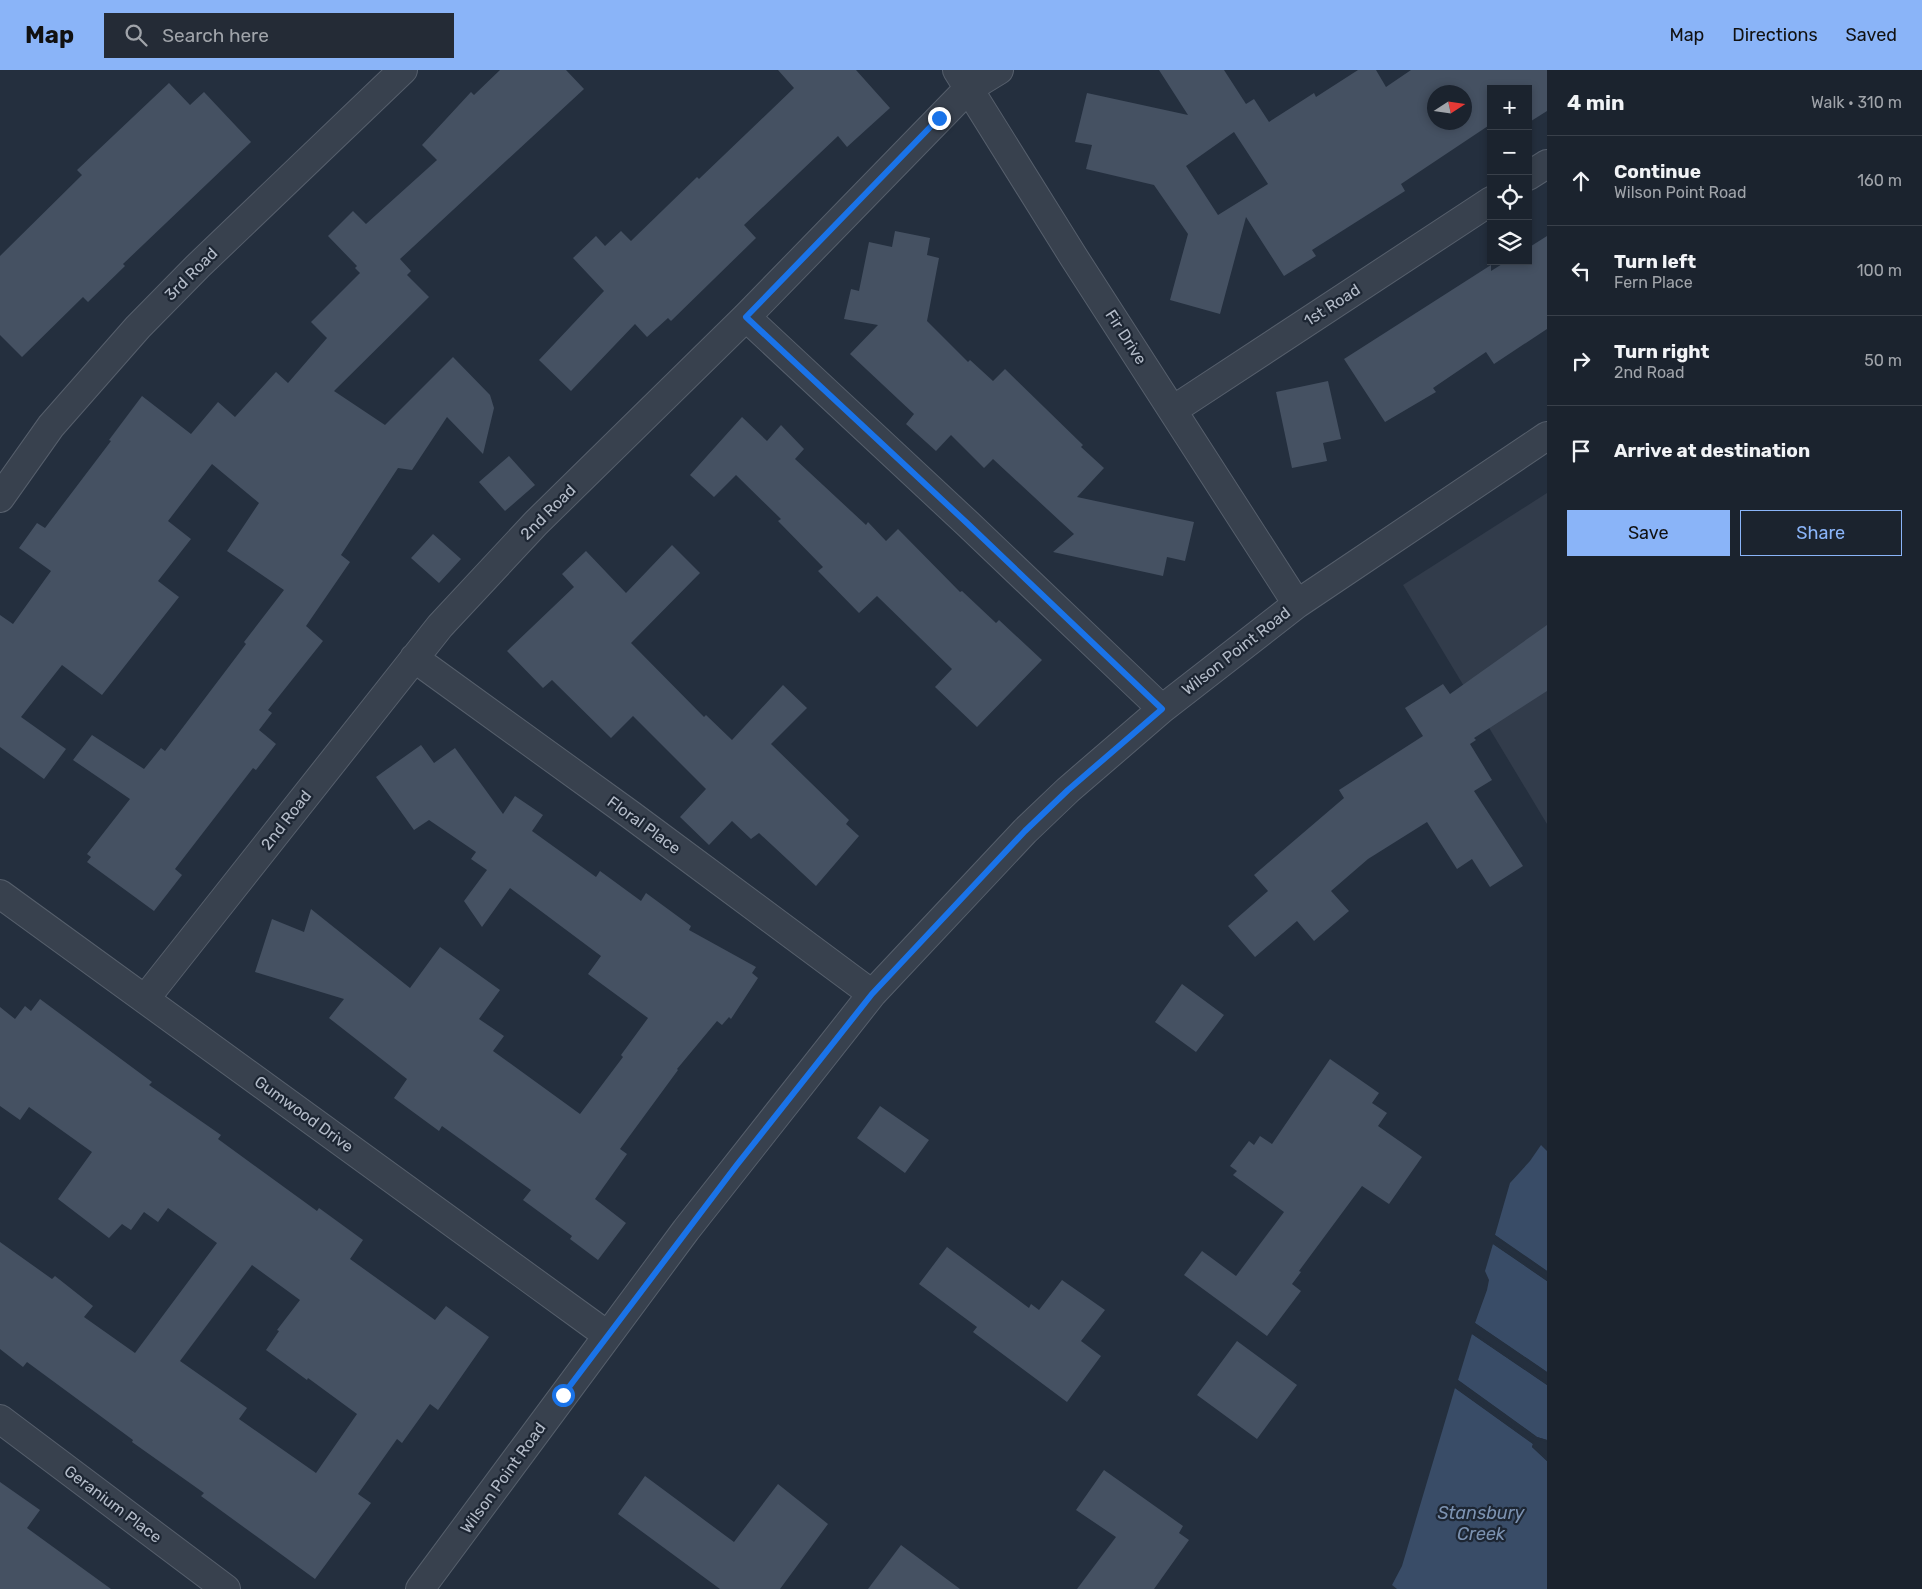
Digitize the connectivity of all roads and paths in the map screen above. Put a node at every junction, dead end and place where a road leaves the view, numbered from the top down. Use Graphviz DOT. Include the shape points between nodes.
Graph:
graph roads {
  1 [pos="403,70"];
  2 [pos="999,70"];
  3 [pos="962,79"];
  4 [pos="1547,164"];
  5 [pos="1530,175"];
  6 [pos="1487,204"];
  7 [pos="746,317"];
  8 [pos="1173,410"];
  9 [pos="1547,436"];
  10 [pos="0,498"];
  11 [pos="1297,604"];
  12 [pos="414,658"];
  13 [pos="1162,709"];
  14 [pos="0,894"];
  15 [pos="872,994"];
  16 [pos="145,999"];
  17 [pos="607,1335"];
  18 [pos="0,1419"];
  19 [pos="226,1589"];
  20 [pos="420,1589"];
  1 -- 10 [label="street, 3rd Road" via="138,326 51,426"];
  2 -- 3 [label="street, 2nd Road"];
  3 -- 7 [label="street, 2nd Road"];
  3 -- 8 [label="street, Fir Drive"];
  4 -- 5 [label="street"];
  6 -- 8 [label="street, 1st Road"];
  7 -- 12 [label="street, 2nd Road" via="536,523"];
  7 -- 13 [label="street"];
  8 -- 11 [label="street, Fir Drive"];
  9 -- 11 [label="street, Wilson Point Road"];
  11 -- 13 [label="street, Wilson Point Road"];
  12 -- 15 [label="street, Floral Place"];
  12 -- 16 [label="street, 2nd Road"];
  13 -- 15 [label="street, Wilson Point Road" via="1025,831"];
  14 -- 16 [label="street, Gumwood Drive"];
  15 -- 17 [label="street, Wilson Point Road"];
  16 -- 17 [label="street, Gumwood Drive"];
  17 -- 20 [label="street, Wilson Point Road"];
  18 -- 19 [label="street, Geranium Place"];
}
